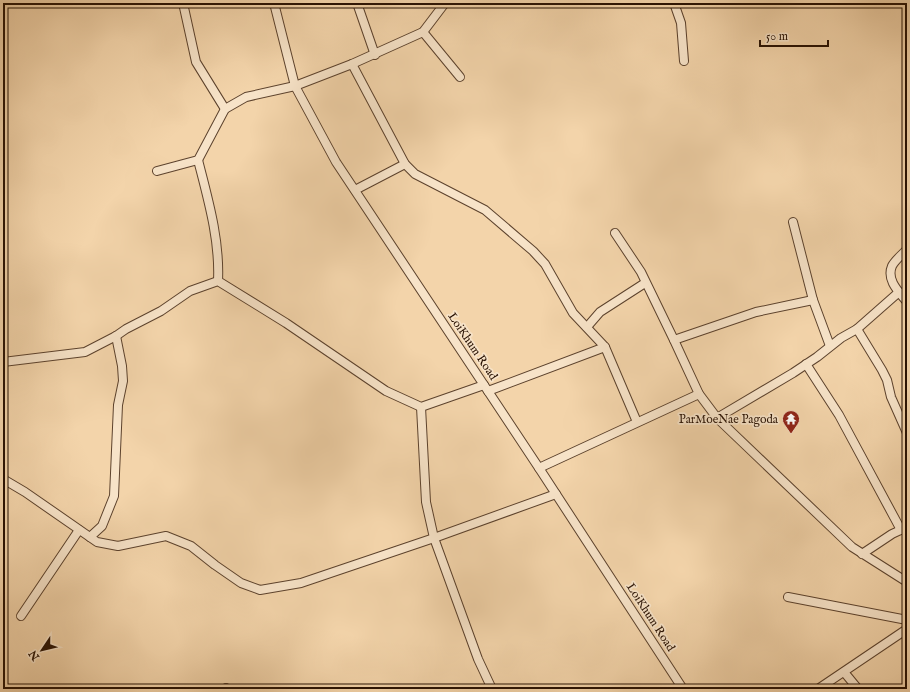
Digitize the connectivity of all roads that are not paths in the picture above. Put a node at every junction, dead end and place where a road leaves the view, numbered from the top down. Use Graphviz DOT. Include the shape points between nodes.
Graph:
graph roads {
  1 [pos="182,3"];
  2 [pos="274,3"];
  3 [pos="357,3"];
  4 [pos="435,3"];
  5 [pos="445,3"];
  6 [pos="674,3"];
  7 [pos="437,12"];
  8 [pos="423,32"];
  9 [pos="375,54"];
  10 [pos="684,61"];
  11 [pos="352,64"];
  12 [pos="460,77"];
  13 [pos="295,86"];
  14 [pos="225,109"];
  15 [pos="198,160"];
  16 [pos="405,164"];
  17 [pos="157,171"];
  18 [pos="355,190"];
  19 [pos="793,222"];
  20 [pos="615,233"];
  21 [pos="907,249"];
  22 [pos="218,281"];
  23 [pos="645,283"];
  24 [pos="899,292"];
  25 [pos="813,300"];
  26 [pos="907,302"];
  27 [pos="587,327"];
  28 [pos="856,329"];
  29 [pos="116,336"];
  30 [pos="674,340"];
  31 [pos="830,346"];
  32 [pos="605,347"];
  33 [pos="3,362"];
  34 [pos="806,364"];
  35 [pos="486,388"];
  36 [pos="698,394"];
  37 [pos="421,407"];
  38 [pos="717,418"];
  39 [pos="637,422"];
  40 [pos="907,433"];
  41 [pos="539,468"];
  42 [pos="3,479"];
  43 [pos="556,494"];
  44 [pos="904,528"];
  45 [pos="79,530"];
  46 [pos="90,537"];
  47 [pos="434,538"];
  48 [pos="862,554"];
  49 [pos="907,582"];
  50 [pos="788,597"];
  51 [pos="21,616"];
  52 [pos="907,620"];
  53 [pos="907,629"];
  54 [pos="844,672"];
  55 [pos="492,689"];
  56 [pos="683,689"];
  57 [pos="818,689"];
  58 [pos="858,689"];
  1 -- 14 [label="street" via="196,62"];
  2 -- 13 [label="street, LoiKhum Road"];
  3 -- 9 [label="street"];
  4 -- 7 [label="street"];
  5 -- 7 [label="street"];
  6 -- 10 [label="street" via="681,23"];
  7 -- 8 [label="street"];
  8 -- 9 [label="street"];
  8 -- 12 [label="street"];
  9 -- 11 [label="street"];
  11 -- 13 [label="street"];
  11 -- 16 [label="street"];
  13 -- 14 [label="street" via="246,98"];
  13 -- 18 [label="street, LoiKhum Road" via="336,162"];
  14 -- 15 [label="street"];
  15 -- 17 [label="street"];
  15 -- 22 [label="street" via="219,261"];
  16 -- 18 [label="street"];
  16 -- 27 [label="street" via="415,174 485,210 533,251 545,264 573,313"];
  18 -- 35 [label="street, LoiKhum Road"];
  19 -- 25 [label="street"];
  20 -- 23 [label="street"];
  21 -- 24 [label="street" via="892,266 893,284"];
  22 -- 29 [label="street" via="190,291 161,311"];
  22 -- 37 [label="street" via="286,323 386,391"];
  23 -- 27 [label="street" via="600,312"];
  23 -- 30 [label="street"];
  24 -- 26 [label="street"];
  24 -- 28 [label="street"];
  25 -- 30 [label="street" via="756,312"];
  25 -- 31 [label="street"];
  27 -- 32 [label="street"];
  28 -- 31 [label="street"];
  28 -- 40 [label="street" via="887,380 891,397"];
  29 -- 33 [label="street" via="85,352"];
  29 -- 46 [label="street" via="123,380 118,405 114,496 102,526"];
  30 -- 36 [label="street"];
  31 -- 34 [label="street"];
  32 -- 35 [label="street"];
  32 -- 39 [label="street"];
  34 -- 38 [label="street"];
  34 -- 44 [label="street" via="840,415"];
  35 -- 37 [label="street"];
  35 -- 41 [label="street, LoiKhum Road"];
  36 -- 38 [label="street"];
  36 -- 39 [label="street"];
  37 -- 47 [label="street" via="426,502"];
  38 -- 48 [label="street" via="852,548"];
  39 -- 41 [label="street"];
  41 -- 43 [label="street, LoiKhum Road"];
  42 -- 45 [label="street"];
  43 -- 47 [label="street"];
  43 -- 56 [label="street, LoiKhum Road"];
  44 -- 48 [label="street"];
  45 -- 46 [label="street"];
  45 -- 51 [label="street"];
  46 -- 47 [label="street" via="96,542 118,546 166,536 191,546 241,583 260,590 301,583"];
  47 -- 55 [label="street" via="478,659"];
  48 -- 49 [label="street"];
  50 -- 52 [label="street"];
  53 -- 54 [label="street"];
  54 -- 57 [label="street"];
  54 -- 58 [label="street"];
}
